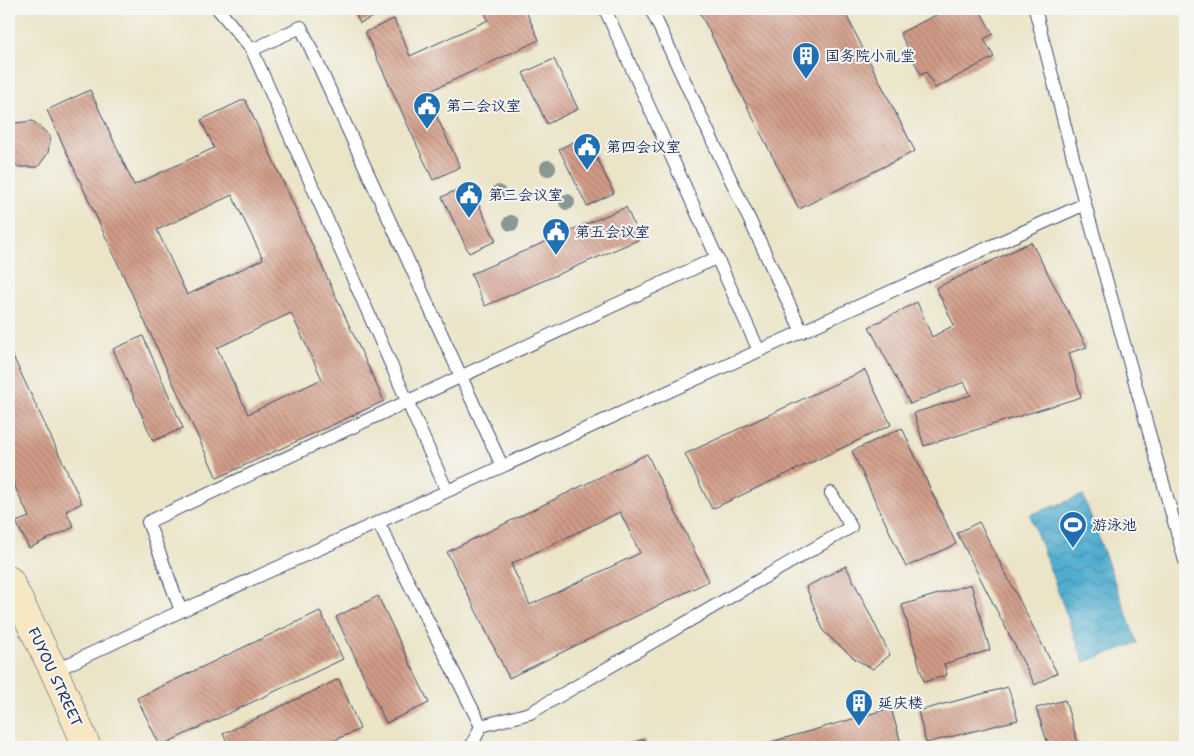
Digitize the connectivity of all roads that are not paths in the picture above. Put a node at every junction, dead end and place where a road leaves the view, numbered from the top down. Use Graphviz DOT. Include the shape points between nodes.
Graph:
graph roads {
  1 [pos="218,9"];
  2 [pos="605,9"];
  3 [pos="651,9"];
  4 [pos="1035,9"];
  5 [pos="252,50"];
  6 [pos="1085,204"];
  7 [pos="716,258"];
  8 [pos="802,332"];
  9 [pos="759,351"];
  10 [pos="461,376"];
  11 [pos="408,401"];
  12 [pos="502,466"];
  13 [pos="447,491"];
  14 [pos="831,493"];
  15 [pos="378,522"];
  16 [pos="1185,561"];
  17 [pos="9,580"];
  18 [pos="181,611"];
  19 [pos="54,670"];
  20 [pos="481,726"];
  21 [pos="87,747"];
  22 [pos="471,747"];
  1 -- 5 [label="lane"];
  2 -- 7 [label="lane"];
  3 -- 8 [label="lane"];
  4 -- 6 [label="lane"];
  5 -- 10 [label="lane" via="302,27"];
  5 -- 11 [label="lane"];
  6 -- 8 [label="lane"];
  6 -- 16 [label="lane"];
  7 -- 9 [label="lane"];
  7 -- 10 [label="lane"];
  8 -- 9 [label="lane"];
  9 -- 12 [label="lane"];
  10 -- 11 [label="lane"];
  10 -- 12 [label="lane"];
  11 -- 13 [label="lane"];
  11 -- 18 [label="lane" via="148,522"];
  12 -- 13 [label="lane"];
  13 -- 15 [label="lane"];
  14 -- 20 [label="lane" via="851,528 530,712"];
  15 -- 18 [label="lane"];
  15 -- 20 [label="lane"];
  17 -- 19 [label="main road, FUYOU STREET"];
  18 -- 19 [label="lane"];
  19 -- 21 [label="main road, FUYOU STREET"];
  20 -- 22 [label="lane"];
}
